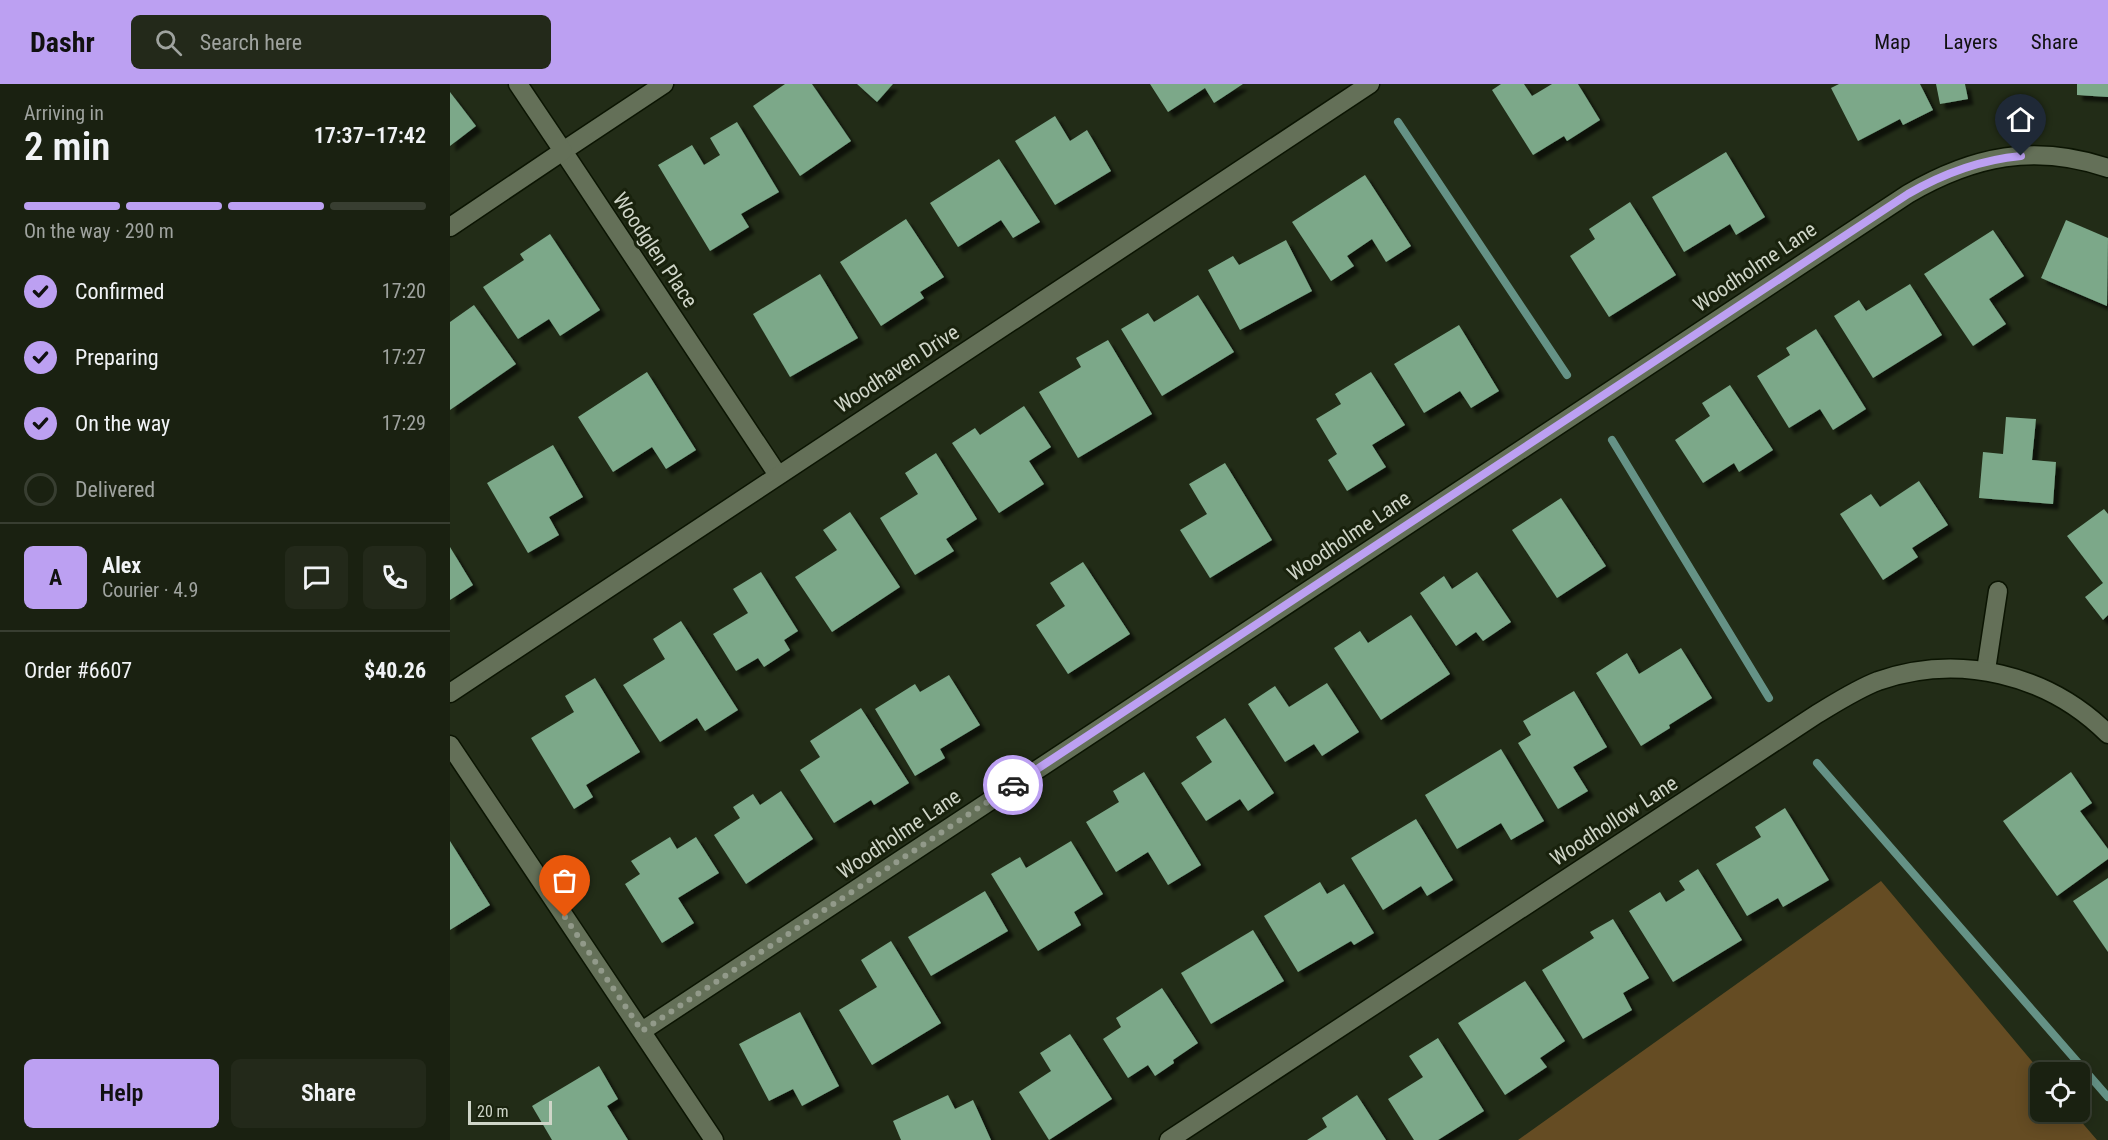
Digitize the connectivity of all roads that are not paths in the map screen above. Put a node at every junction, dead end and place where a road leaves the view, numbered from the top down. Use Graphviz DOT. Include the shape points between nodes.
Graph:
graph roads {
  1 [pos="518,84"];
  2 [pos="664,84"];
  3 [pos="1370,84"];
  4 [pos="563,151"];
  5 [pos="2108,168"];
  6 [pos="450,226"];
  7 [pos="778,475"];
  8 [pos="1998,591"];
  9 [pos="1986,670"];
  10 [pos="450,693"];
  11 [pos="2108,734"];
  12 [pos="450,745"];
  13 [pos="642,1031"];
  14 [pos="714,1140"];
  15 [pos="1169,1140"];
  1 -- 4 [label="street, Woodglen Place"];
  2 -- 4 [label="street"];
  3 -- 7 [label="street, Woodhaven Drive"];
  4 -- 6 [label="street"];
  4 -- 7 [label="street, Woodglen Place"];
  5 -- 13 [label="street, Woodholme Lane" via="2046,156 1998,158 1953,170 1908,194"];
  7 -- 10 [label="street, Woodhaven Drive"];
  8 -- 9 [label="street"];
  9 -- 11 [label="street, Woodhollow Lane" via="2052,693"];
  9 -- 15 [label="street, Woodhollow Lane" via="1916,672 1878,681 1843,698"];
  12 -- 13 [label="street"];
  13 -- 14 [label="street"];
}
